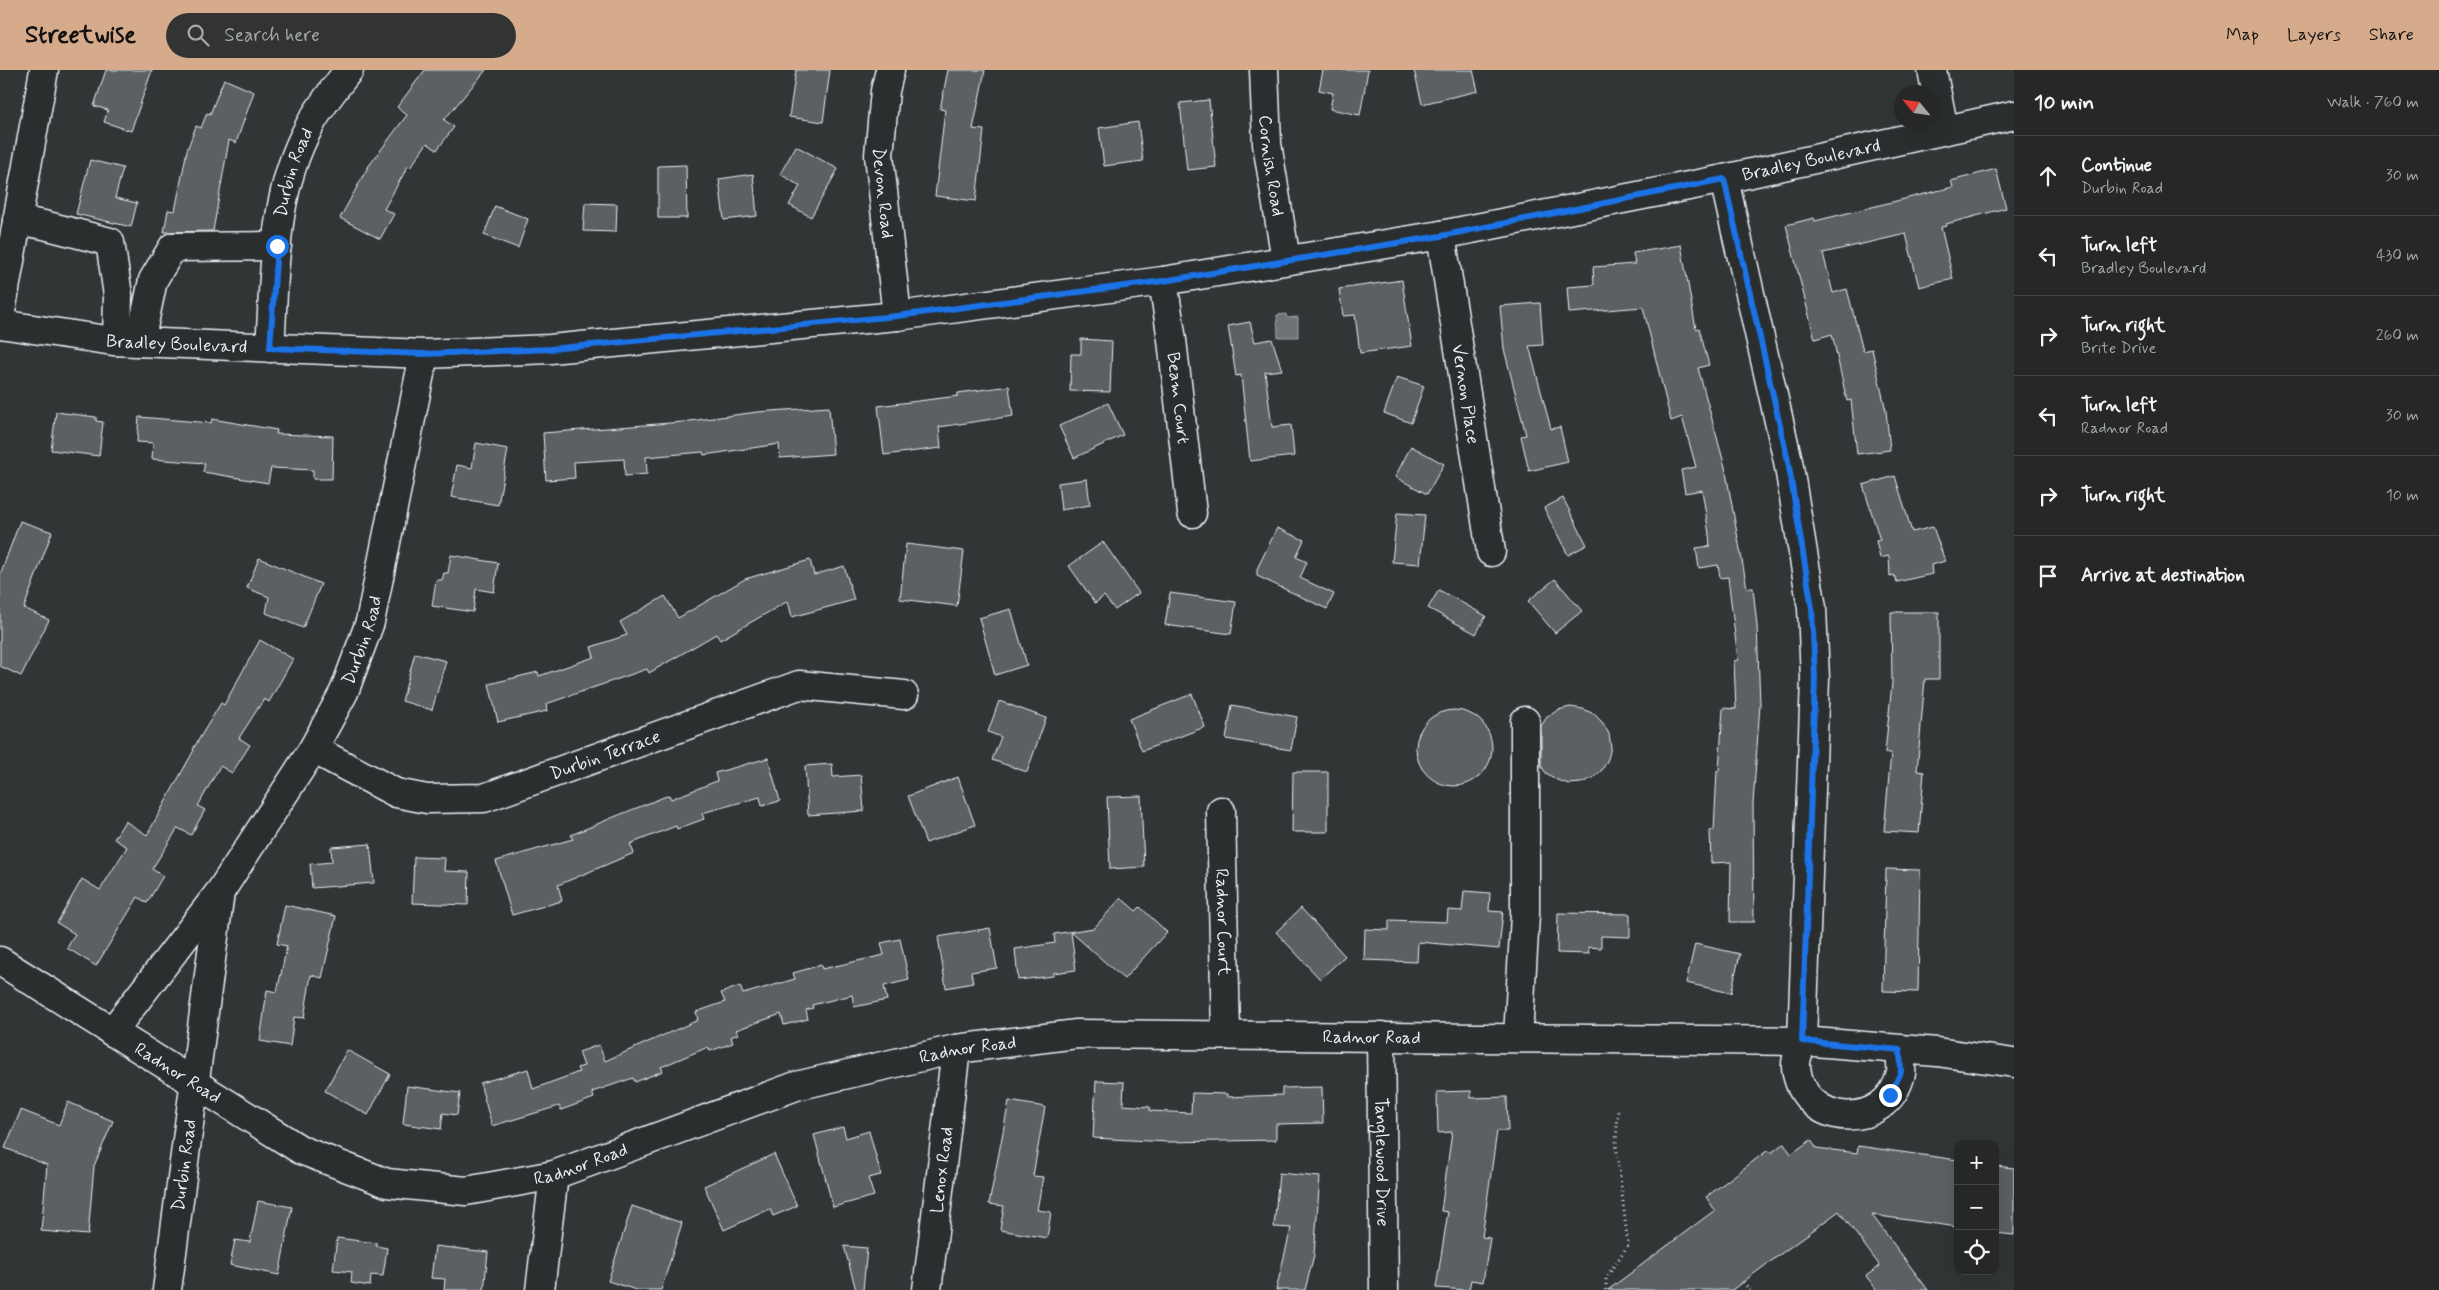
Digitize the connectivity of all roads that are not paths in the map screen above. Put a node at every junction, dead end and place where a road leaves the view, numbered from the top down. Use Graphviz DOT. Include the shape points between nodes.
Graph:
graph roads {
  1 [pos="44,70"];
  2 [pos="348,70"];
  3 [pos="890,70"];
  4 [pos="1264,70"];
  5 [pos="1932,70"];
  6 [pos="2014,115"];
  7 [pos="1944,129"];
  8 [pos="1724,179"];
  9 [pos="17,220"];
  10 [pos="1441,236"];
  11 [pos="277,246"];
  12 [pos="1286,260"];
  13 [pos="1163,281"];
  14 [pos="897,316"];
  15 [pos="0,317"];
  16 [pos="0,324"];
  17 [pos="129,341"];
  18 [pos="270,348"];
  19 [pos="424,354"];
  20 [pos="1192,514"];
  21 [pos="1491,552"];
  22 [pos="904,695"];
  23 [pos="1525,721"];
  24 [pos="313,749"];
  25 [pos="1221,811"];
  26 [pos="220,892"];
  27 [pos="0,962"];
  28 [pos="112,1032"];
  29 [pos="1226,1035"];
  30 [pos="1380,1036"];
  31 [pos="1518,1038"];
  32 [pos="1802,1041"];
  33 [pos="956,1049"];
  34 [pos="1900,1050"];
  35 [pos="2014,1063"];
  36 [pos="195,1084"];
  37 [pos="554,1175"];
  38 [pos="167,1290"];
  39 [pos="540,1290"];
  40 [pos="927,1290"];
  41 [pos="1384,1290"];
  1 -- 9 [label="street"];
  2 -- 11 [label="street, Durbin Road" via="309,126 291,167 279,215"];
  3 -- 14 [label="street, Devon Road" via="879,155"];
  4 -- 12 [label="street, Cornish Road" via="1267,144"];
  5 -- 7 [label="street"];
  6 -- 7 [label="street, Bradley Boulevard"];
  7 -- 8 [label="street, Bradley Boulevard"];
  8 -- 10 [label="street, Bradley Boulevard"];
  8 -- 32 [label="street" via="1788,461 1812,608 1815,679"];
  9 -- 15 [label="street"];
  9 -- 17 [label="street" via="110,242"];
  10 -- 12 [label="street, Bradley Boulevard"];
  10 -- 21 [label="street, Vernon Place"];
  11 -- 17 [label="street" via="173,247 153,280"];
  11 -- 18 [label="street, Durbin Road"];
  12 -- 13 [label="street, Bradley Boulevard"];
  13 -- 14 [label="street, Bradley Boulevard"];
  13 -- 20 [label="street, Beam Court"];
  14 -- 19 [label="street, Bradley Boulevard" via="550,349"];
  16 -- 17 [label="street, Bradley Boulevard"];
  17 -- 18 [label="street, Bradley Boulevard"];
  18 -- 19 [label="street, Bradley Boulevard"];
  19 -- 24 [label="street, Durbin Road" via="370,622 344,692"];
  22 -- 24 [label="street, Durbin Terrace" via="799,685 484,798 427,799 396,793"];
  23 -- 31 [label="street" via="1525,915"];
  24 -- 26 [label="street, Durbin Road"];
  25 -- 29 [label="street, Radnor Court"];
  26 -- 28 [label="street, Durbin Road"];
  26 -- 36 [label="street, Durbin Road"];
  27 -- 28 [label="street, Radnor Road"];
  28 -- 36 [label="street, Radnor Road"];
  29 -- 30 [label="street, Radnor Road"];
  29 -- 33 [label="street, Radnor Road" via="1077,1034"];
  30 -- 31 [label="street, Radnor Road"];
  30 -- 41 [label="street, Tanglewood Drive"];
  31 -- 32 [label="street, Radnor Road"];
  32 -- 34 [label="street, Radnor Road"];
  32 -- 34 [label="street" via="1796,1065 1801,1087 1814,1104 1834,1115 1857,1116 1877,1108 1893,1092 1901,1072"];
  33 -- 37 [label="street, Radnor Road" via="796,1086"];
  33 -- 40 [label="street, Lenox Road"];
  34 -- 35 [label="street, Radnor Road"];
  36 -- 37 [label="street, Radnor Road" via="301,1150 387,1183 466,1190"];
  36 -- 38 [label="street, Durbin Road"];
  37 -- 39 [label="street"];
}
